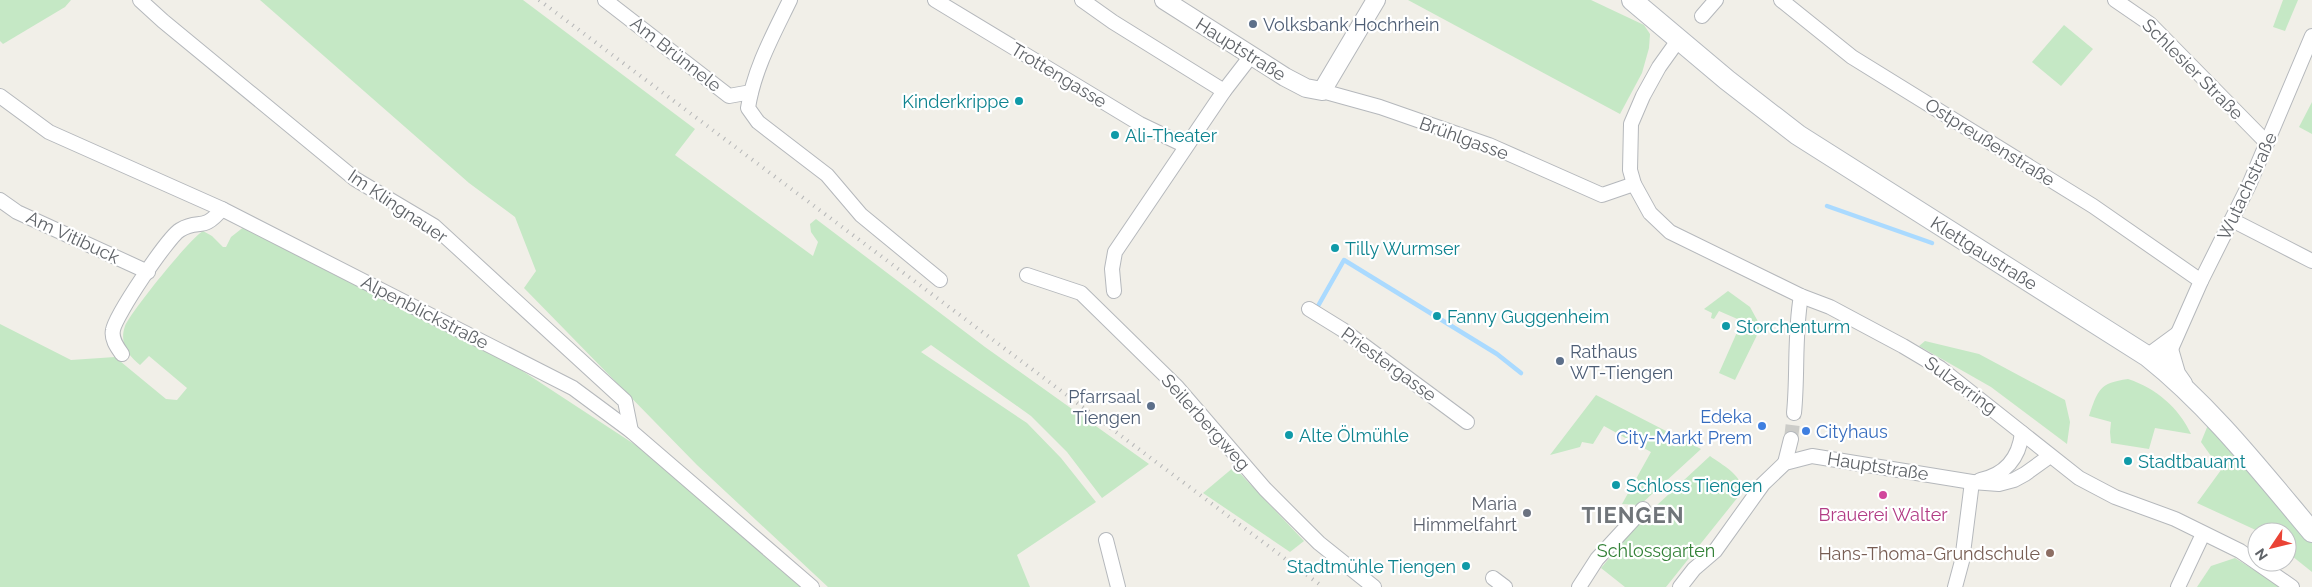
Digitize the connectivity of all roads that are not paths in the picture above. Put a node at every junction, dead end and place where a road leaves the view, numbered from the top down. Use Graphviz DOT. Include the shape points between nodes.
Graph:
graph roads {
  1 [pos="140,0"];
  2 [pos="605,0"];
  3 [pos="790,0"];
  4 [pos="935,0"];
  5 [pos="1082,0"];
  6 [pos="1164,0"];
  7 [pos="1376,0"];
  8 [pos="1632,0"];
  9 [pos="1716,0"];
  10 [pos="1781,0"];
  11 [pos="2115,0"];
  12 [pos="953,4"];
  13 [pos="1702,16"];
  14 [pos="2312,36"];
  15 [pos="1679,40"];
  16 [pos="1251,56"];
  17 [pos="1224,91"];
  18 [pos="750,92"];
  19 [pos="1322,92"];
  20 [pos="0,96"];
  21 [pos="2268,143"];
  22 [pos="1186,146"];
  23 [pos="1634,184"];
  24 [pos="0,200"];
  25 [pos="222,209"];
  26 [pos="2232,220"];
  27 [pos="2312,261"];
  28 [pos="148,272"];
  29 [pos="1027,275"];
  30 [pos="940,280"];
  31 [pos="2201,281"];
  32 [pos="1114,291"];
  33 [pos="1801,296"];
  34 [pos="1309,309"];
  35 [pos="2177,334"];
  36 [pos="2171,349"];
  37 [pos="122,354"];
  38 [pos="2147,357"];
  39 [pos="2192,394"];
  40 [pos="1794,413"];
  41 [pos="1466,422"];
  42 [pos="631,431"];
  43 [pos="2022,433"];
  44 [pos="1791,438"];
  45 [pos="2052,458"];
  46 [pos="1785,463"];
  47 [pos="1972,482"];
  48 [pos="1643,509"];
  49 [pos="2312,532"];
  50 [pos="2203,534"];
  51 [pos="1106,540"];
  52 [pos="1493,578"];
  53 [pos="812,587"];
  54 [pos="1118,587"];
  55 [pos="1374,587"];
  56 [pos="1505,587"];
  57 [pos="1579,587"];
  58 [pos="1680,587"];
  59 [pos="1955,587"];
  60 [pos="2178,587"];
  61 [pos="2292,587"];
  1 -- 42 [label="street, Im Klingnauer" via="355,179 434,226 625,401"];
  2 -- 18 [label="street, Am Brünnele" via="729,96"];
  3 -- 18 [label="street" via="763,55"];
  4 -- 12 [label="street, Trottengasse"];
  5 -- 17 [label="street"];
  6 -- 16 [label="street, Hauptstraße"];
  7 -- 19 [label="street"];
  8 -- 15 [label="main road, Klettgaustraße"];
  9 -- 13 [label="street"];
  10 -- 31 [label="street, Ostpreußenstraße" via="1852,57 2093,206"];
  11 -- 21 [label="street, Schlesier Straße" via="2150,24"];
  12 -- 22 [label="street, Trottengasse" via="1140,124"];
  14 -- 21 [label="street, Wutachstraße"];
  15 -- 23 [label="street" via="1643,96 1632,124 1630,170"];
  15 -- 38 [label="main road, Klettgaustraße" via="1798,135"];
  16 -- 17 [label="street"];
  16 -- 19 [label="street, Hauptstraße" via="1306,88"];
  17 -- 22 [label="street"];
  18 -- 30 [label="street" via="748,108 758,122 828,174 861,215"];
  19 -- 23 [label="street, Brühlgasse" via="1489,145 1602,195"];
  20 -- 25 [label="street, Alpenblickstraße" via="50,132"];
  21 -- 26 [label="street, Wutachstraße"];
  22 -- 32 [label="street" via="1115,252 1112,269"];
  23 -- 33 [label="street, Sulzerring" via="1650,213 1670,232"];
  24 -- 28 [label="street, Am Vitibuck" via="17,212"];
  25 -- 28 [label="street" via="212,222 178,231"];
  25 -- 42 [label="street, Alpenblickstraße" via="573,388"];
  26 -- 27 [label="street"];
  26 -- 31 [label="street, Wutachstraße"];
  28 -- 37 [label="street" via="116,319 112,332"];
  29 -- 55 [label="street, Seilerbergweg" via="1081,293 1177,387 1265,489 1319,543"];
  31 -- 35 [label="street, Wutachstraße"];
  33 -- 40 [label="street"];
  33 -- 43 [label="street, Sulzerring" via="1830,307 1940,368"];
  34 -- 41 [label="street, Priestergasse" via="1344,330"];
  35 -- 36 [label="street, Wutachstraße"];
  35 -- 38 [label="street, Wutachstraße"];
  36 -- 38 [label="street, Wutachstraße"];
  36 -- 39 [label="street" via="2178,373"];
  38 -- 39 [label="main road, Klettgaustraße"];
  39 -- 49 [label="main road, Klettgaustraße"];
  42 -- 53 [label="street, Alpenblickstraße"];
  43 -- 45 [label="street, Sulzerring"];
  43 -- 47 [label="street, Hauptstraße" via="2020,448 2002,472"];
  44 -- 46 [label="street"];
  45 -- 47 [label="street, Hauptstraße" via="2014,480 1999,484"];
  45 -- 50 [label="street, Sulzerring" via="2115,497 2175,519"];
  46 -- 47 [label="street, Hauptstraße" via="1812,456"];
  46 -- 58 [label="street" via="1763,484 1715,551 1694,569"];
  47 -- 59 [label="street" via="1962,561"];
  48 -- 57 [label="street" via="1597,559"];
  50 -- 60 [label="street"];
  50 -- 61 [label="street, Sulzerring" via="2240,551"];
  51 -- 54 [label="street"];
  52 -- 56 [label="street"];
}
